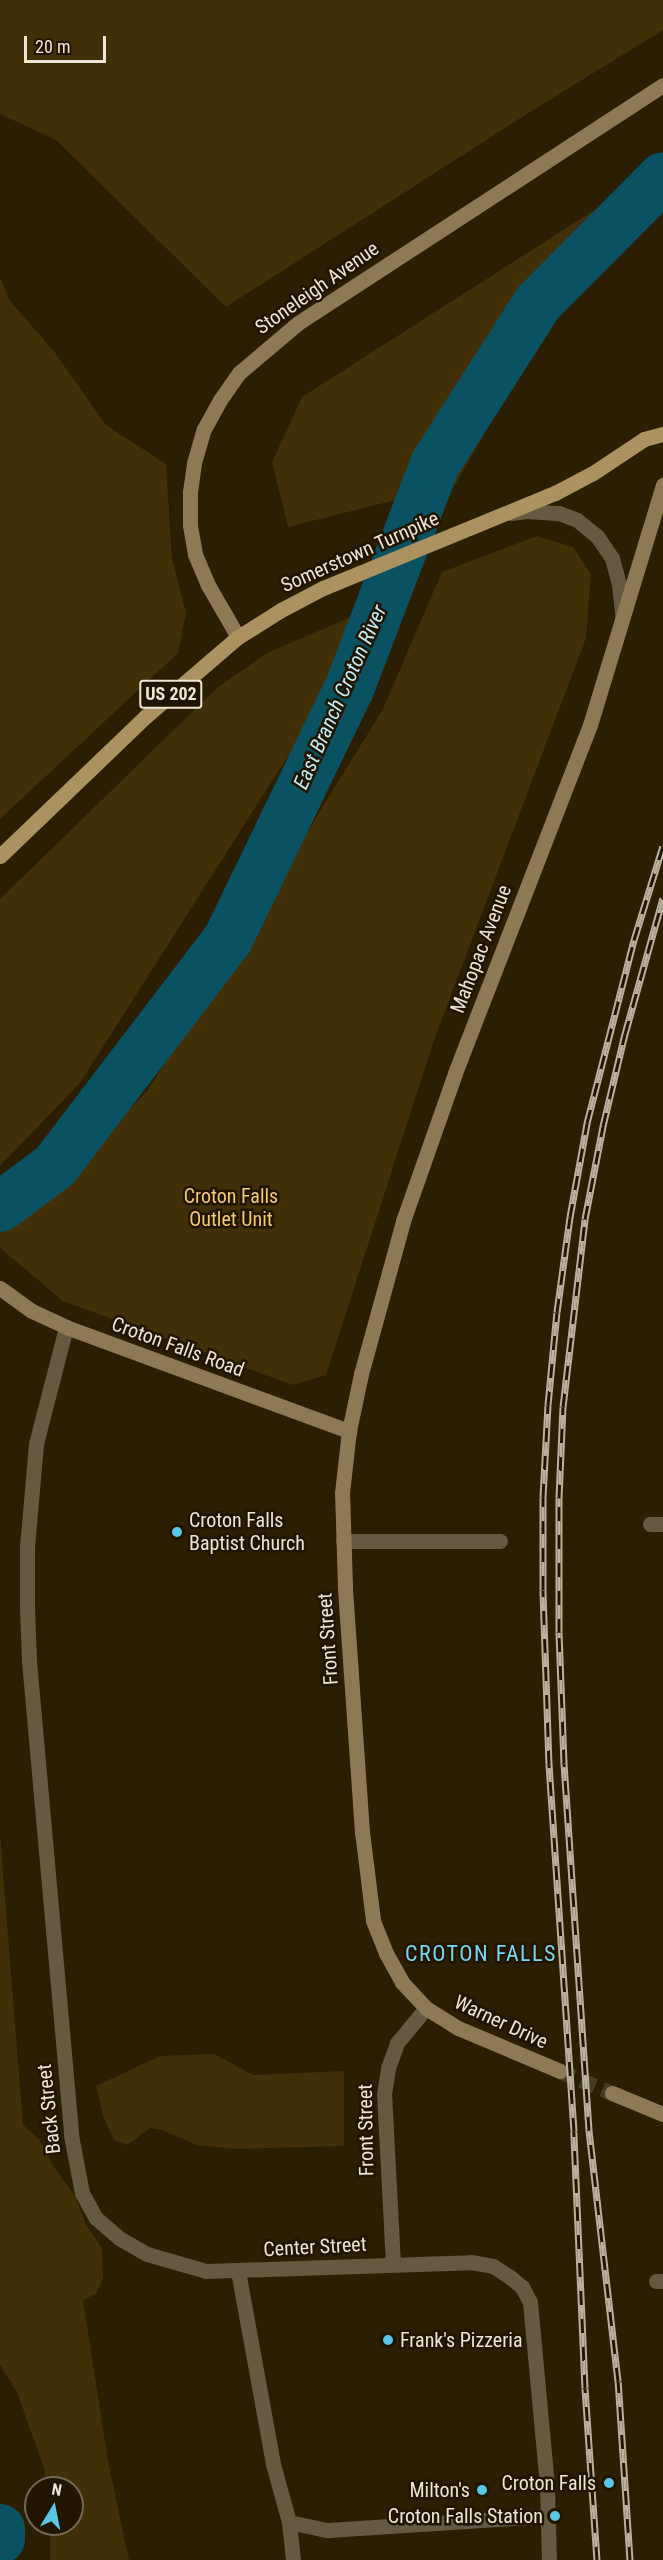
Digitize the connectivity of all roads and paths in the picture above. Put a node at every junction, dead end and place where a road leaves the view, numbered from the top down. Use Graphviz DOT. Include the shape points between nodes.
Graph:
graph roads {
  1 [pos="663,85"];
  2 [pos="663,434"];
  3 [pos="663,484"];
  4 [pos="502,515"];
  5 [pos="622,615"];
  6 [pos="238,637"];
  7 [pos="0,856"];
  8 [pos="2,1290"];
  9 [pos="66,1327"];
  10 [pos="349,1431"];
  11 [pos="343,1541"];
  12 [pos="500,1541"];
  13 [pos="426,2008"];
  14 [pos="560,2071"];
  15 [pos="612,2093"];
  16 [pos="663,2114"];
  17 [pos="393,2264"];
  18 [pos="238,2271"];
  19 [pos="546,2516"];
  20 [pos="289,2522"];
  21 [pos="293,2560"];
  22 [pos="549,2560"];
  1 -- 6 [label="main road, Stoneleigh Avenue" via="298,323 239,373 204,429 190,492 195,554"];
  2 -- 4 [label="main road, Somerstown Turnpike / US 202" via="644,439 593,472"];
  3 -- 5 [label="main road, Mahopac Avenue"];
  4 -- 5 [label="street" via="527,511 559,513 577,520 597,536 612,558"];
  4 -- 6 [label="main road, Somerstown Turnpike / US 202" via="369,568 281,610"];
  5 -- 10 [label="main road, Mahopac Avenue" via="572,776 421,1169 381,1297"];
  6 -- 7 [label="main road, Somerstown Turnpike / US 202" via="146,716"];
  8 -- 9 [label="main road, Croton Falls Road" via="32,1311"];
  9 -- 10 [label="main road, Croton Falls Road"];
  9 -- 18 [label="street, Back Street" via="36,1444 28,1526 27,1598 29,1661 77,2169 82,2193 96,2218 119,2238 176,2264 206,2271"];
  10 -- 11 [label="main road, Mahopac Avenue" via="342,1493"];
  11 -- 12 [label="street"];
  11 -- 13 [label="main road, Front Street" via="362,1821 373,1920 402,1982"];
  13 -- 14 [label="main road, Warner Drive" via="458,2028"];
  13 -- 17 [label="street, Front Street" via="397,2043 384,2094 382,2193"];
  15 -- 16 [label="main road"];
  17 -- 18 [label="street, Center Street"];
  17 -- 19 [label="street" via="471,2262 493,2266 522,2287 530,2302 547,2486"];
  18 -- 20 [label="street" via="273,2464"];
  19 -- 20 [label="street" via="328,2530"];
  19 -- 22 [label="street"];
  20 -- 21 [label="street"];
}
